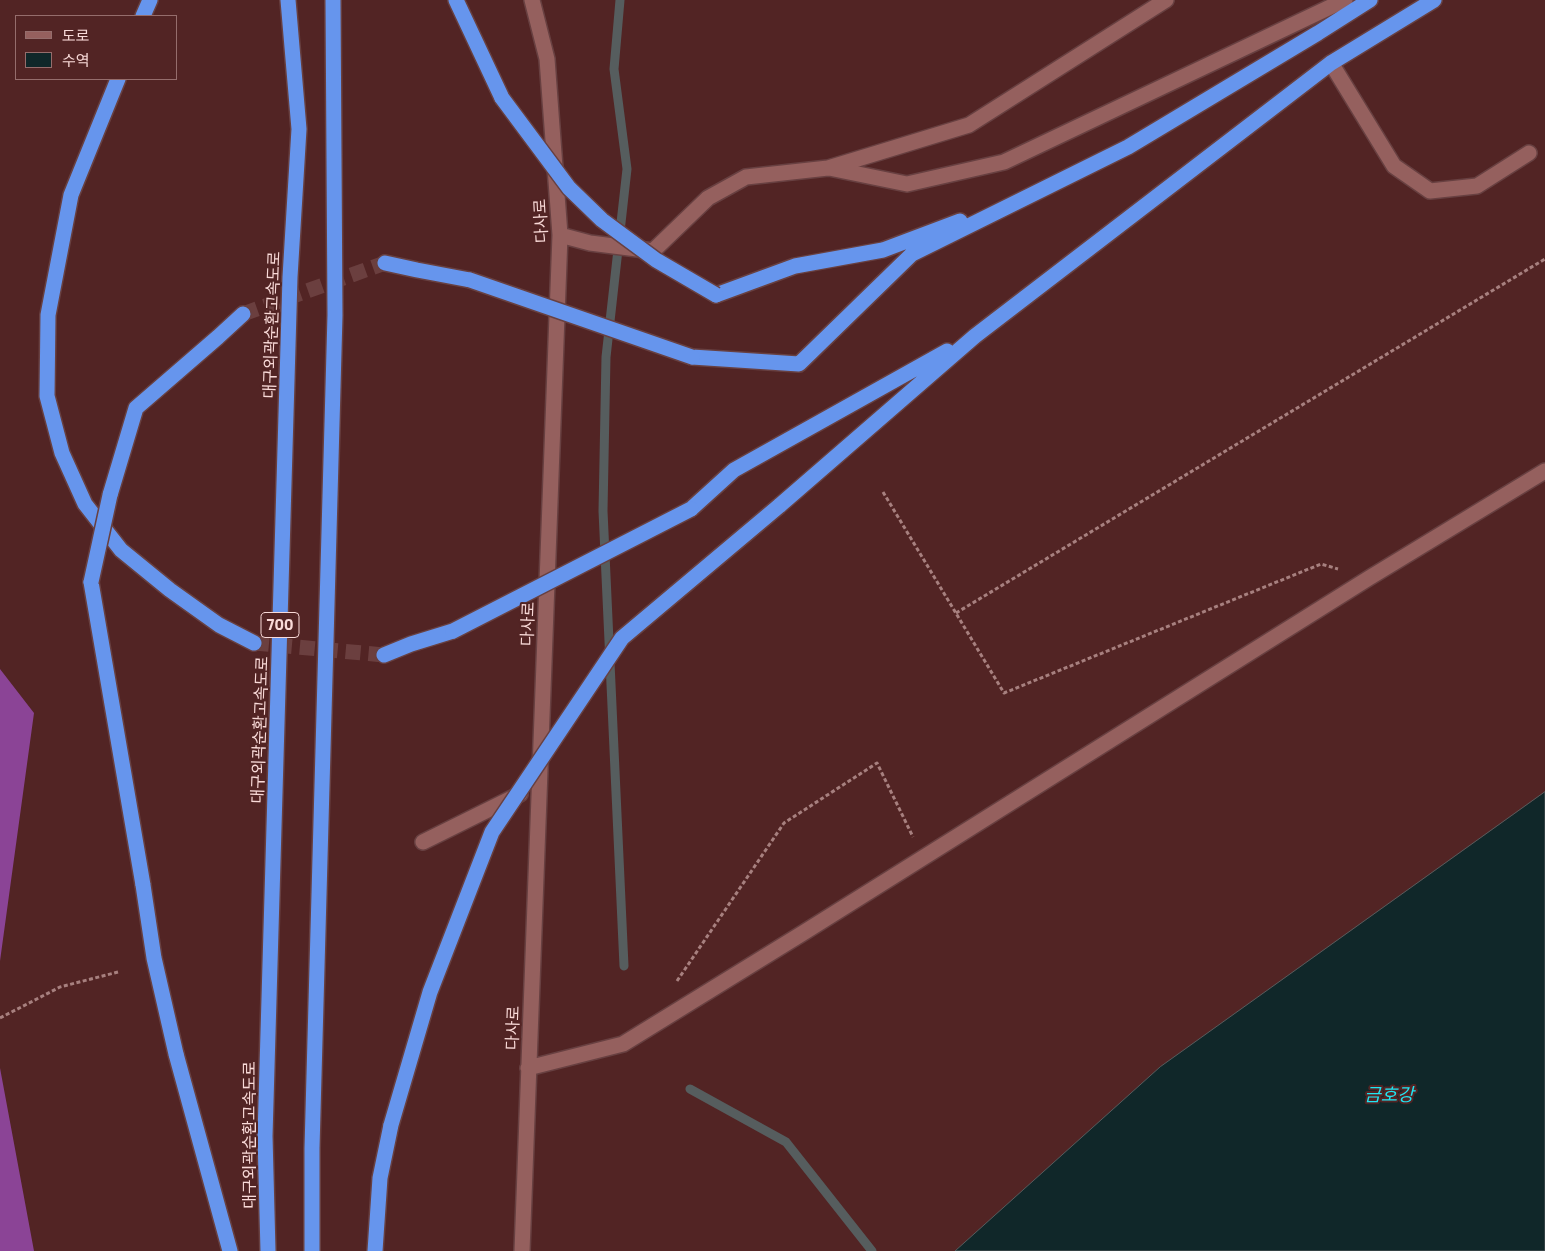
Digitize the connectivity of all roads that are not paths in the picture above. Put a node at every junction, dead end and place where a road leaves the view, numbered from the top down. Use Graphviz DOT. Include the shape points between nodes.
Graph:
graph roads {
  1 [pos="150,0"];
  2 [pos="288,0"];
  3 [pos="333,0"];
  4 [pos="456,0"];
  5 [pos="532,0"];
  6 [pos="1166,0"];
  7 [pos="1345,0"];
  8 [pos="1370,0"];
  9 [pos="1434,0"];
  10 [pos="143,15"];
  11 [pos="1331,63"];
  12 [pos="118,80"];
  13 [pos="1128,147"];
  14 [pos="1529,153"];
  15 [pos="828,168"];
  16 [pos="560,235"];
  17 [pos="385,263"];
  18 [pos="243,314"];
  19 [pos="975,336"];
  20 [pos="1545,471"];
  21 [pos="254,643"];
  22 [pos="384,655"];
  23 [pos="540,784"];
  24 [pos="423,842"];
  25 [pos="528,1068"];
  26 [pos="230,1251"];
  27 [pos="268,1251"];
  28 [pos="312,1251"];
  29 [pos="375,1251"];
  30 [pos="522,1251"];
  1 -- 10 [label="highway"];
  2 -- 27 [label="highway, 대구외곽순환고속도로 / 700" via="299,129 290,277 265,1136"];
  3 -- 28 [label="highway" via="335,315 312,1138"];
  4 -- 13 [label="highway, bridge" via="502,98 569,188 602,220 656,260 716,295 795,266 883,250 964,220"];
  5 -- 16 [label="street, 다사로" via="547,59"];
  6 -- 15 [label="street" via="969,124"];
  7 -- 15 [label="street" via="1004,162 907,184"];
  8 -- 13 [label="highway"];
  9 -- 11 [label="highway"];
  11 -- 14 [label="street" via="1394,166 1430,191 1478,186"];
  11 -- 19 [label="highway"];
  12 -- 21 [label="highway" via="71,195 48,315 47,396 62,453 85,504 121,550 210,619"];
  13 -- 17 [label="highway, bridge" via="912,254 799,364 692,356 470,280"];
  15 -- 16 [label="street, bridge" via="746,177 708,198 653,251"];
  16 -- 23 [label="street, 다사로"];
  18 -- 26 [label="highway, bridge" via="136,408 110,495 91,582 154,958 176,1054"];
  19 -- 22 [label="highway, bridge" via="734,470 691,509 453,631"];
  19 -- 29 [label="highway, bridge" via="622,638 492,832 430,992 390,1125 380,1178"];
  20 -- 25 [label="street" via="1368,578 623,1044"];
  23 -- 24 [label="street"];
  23 -- 25 [label="street, 다사로"];
  25 -- 30 [label="street, 다사로"];
}
